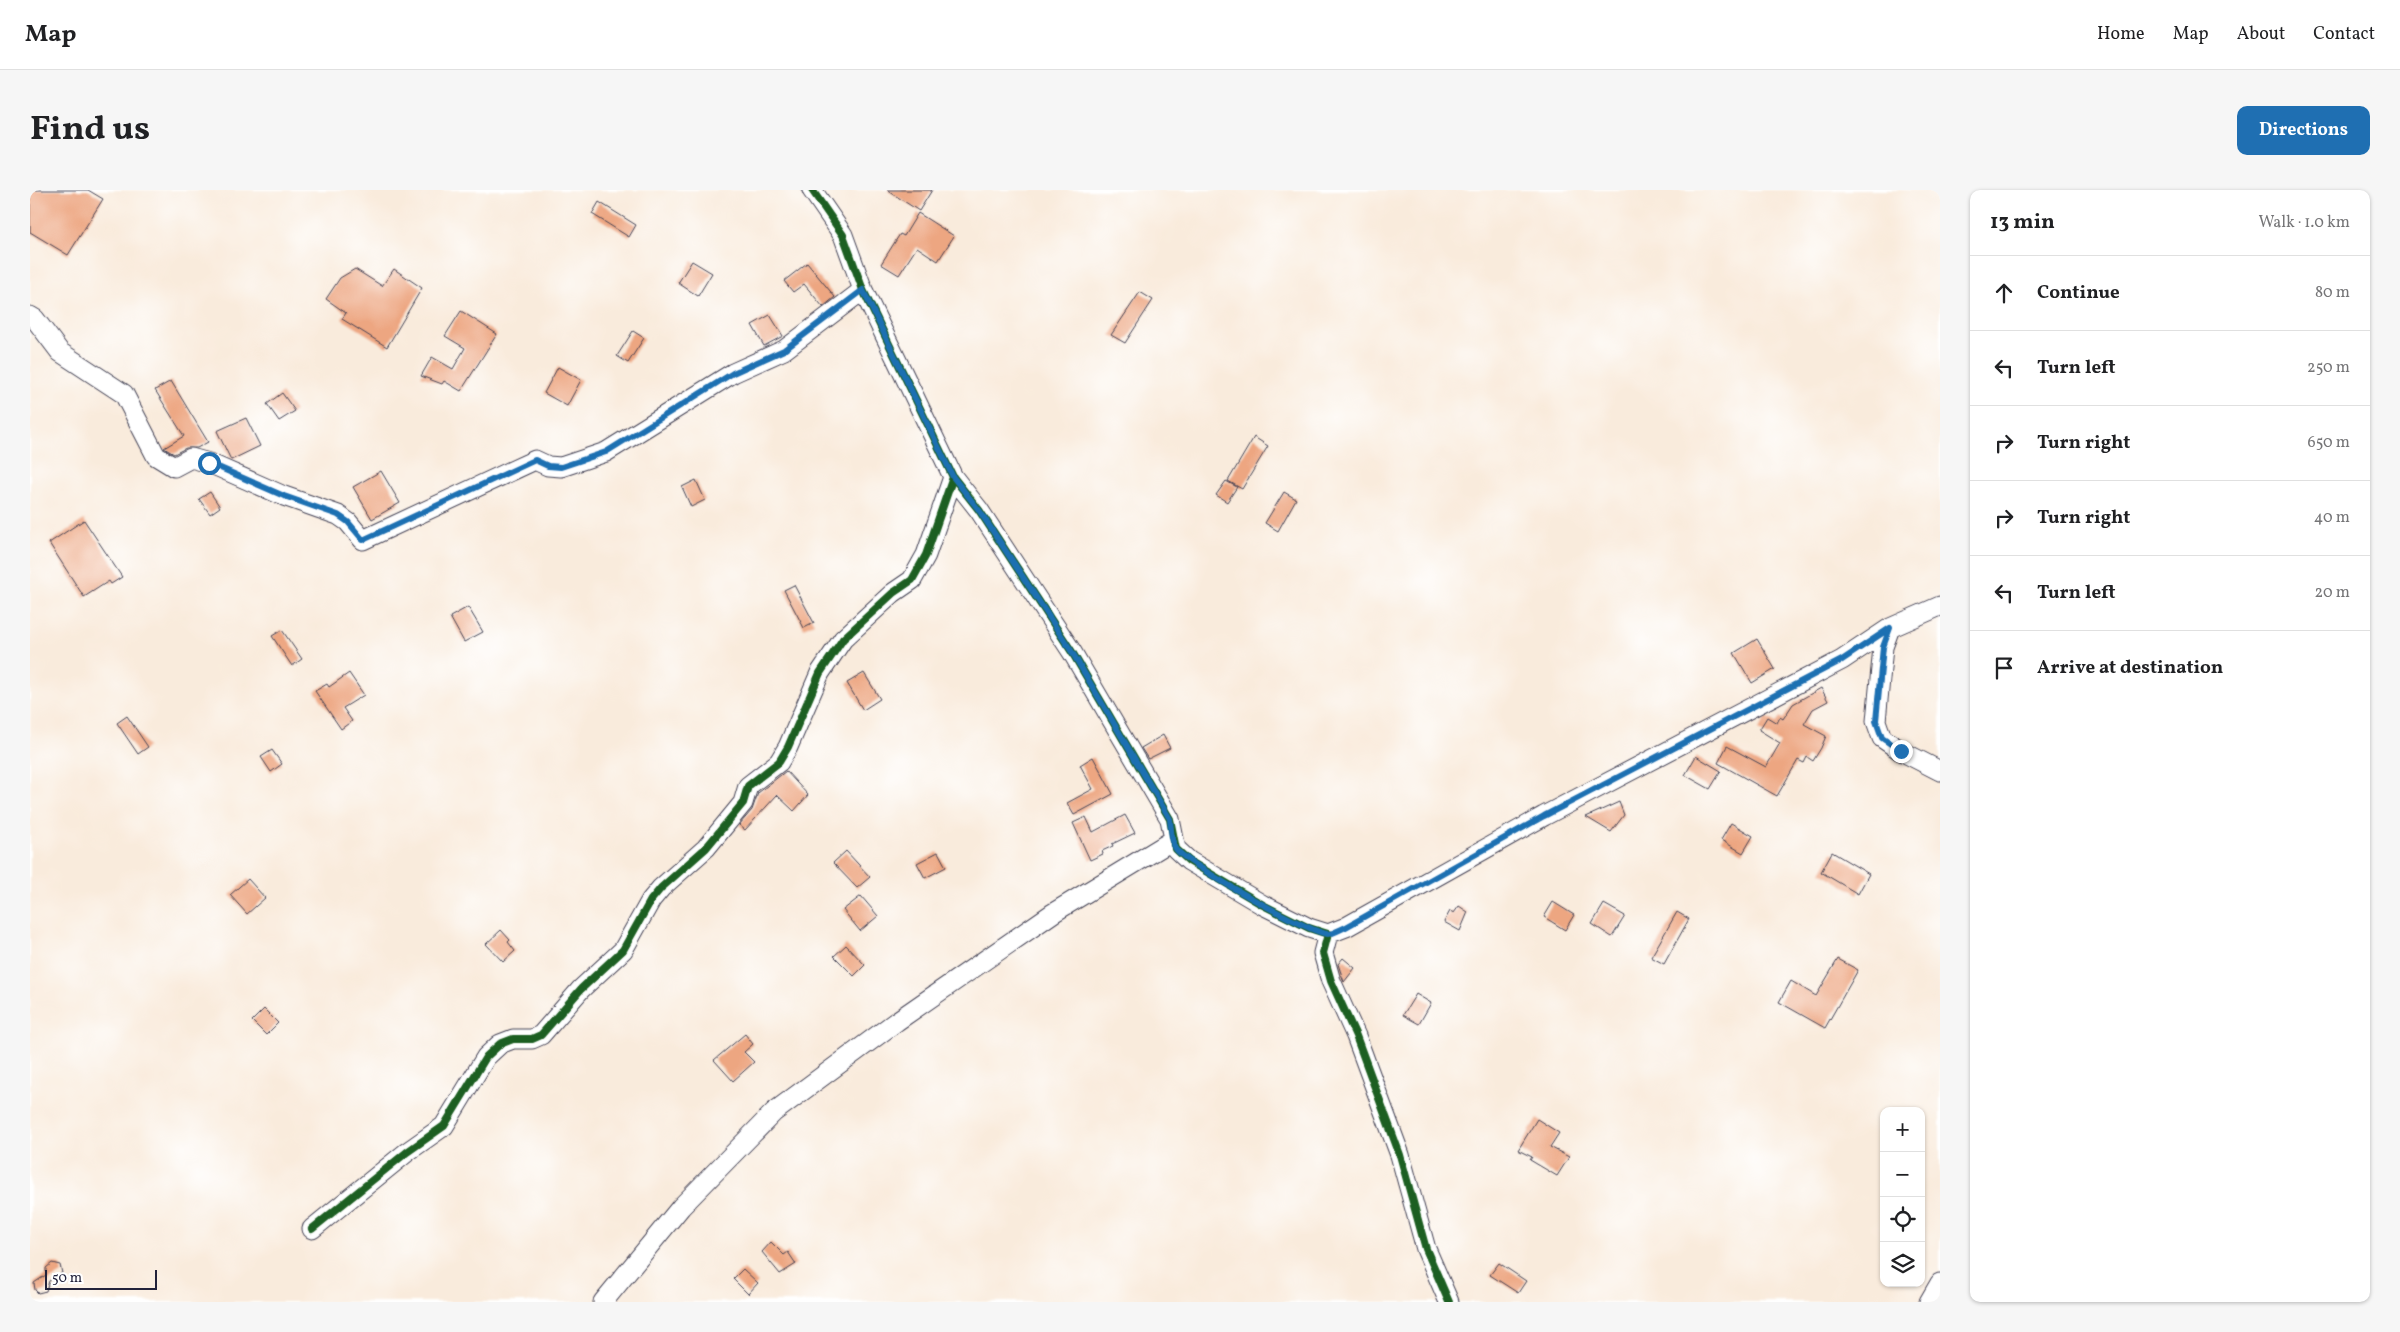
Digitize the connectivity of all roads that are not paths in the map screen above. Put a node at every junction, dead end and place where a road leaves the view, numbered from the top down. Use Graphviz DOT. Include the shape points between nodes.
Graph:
graph roads {
  1 [pos="812,190"];
  2 [pos="863,290"];
  3 [pos="30,316"];
  4 [pos="953,477"];
  5 [pos="1940,606"];
  6 [pos="1890,628"];
  7 [pos="1940,771"];
  8 [pos="1173,840"];
  9 [pos="1328,934"];
  10 [pos="312,1229"];
  11 [pos="1940,1283"];
  12 [pos="602,1302"];
  13 [pos="1449,1302"];
  14 [pos="1929,1302"];
  1 -- 2 [label="street" via="843,235"];
  2 -- 3 [label="street" via="784,350 733,373 606,452 561,467 535,460 363,540 338,515 284,496 209,463 191,458 174,467 156,456 124,394 60,352"];
  2 -- 4 [label="street"];
  4 -- 8 [label="street" via="979,510 1072,652 1170,819"];
  4 -- 10 [label="street" via="926,555 912,580 893,593 844,640 820,673 779,762 756,777 748,786 742,803 706,848 656,894 623,950 581,989 541,1035 500,1044 486,1057 444,1126"];
  5 -- 6 [label="street"];
  6 -- 7 [label="street" via="1883,647 1876,721 1882,738"];
  6 -- 9 [label="street" via="1842,660 1544,816"];
  8 -- 9 [label="street" via="1176,850 1189,861 1263,904 1309,928"];
  8 -- 12 [label="street" via="1053,913 897,1021 774,1112 681,1207"];
  9 -- 13 [label="street" via="1323,953 1330,981 1356,1036 1400,1155 1426,1249"];
  11 -- 14 [label="street"];
}
